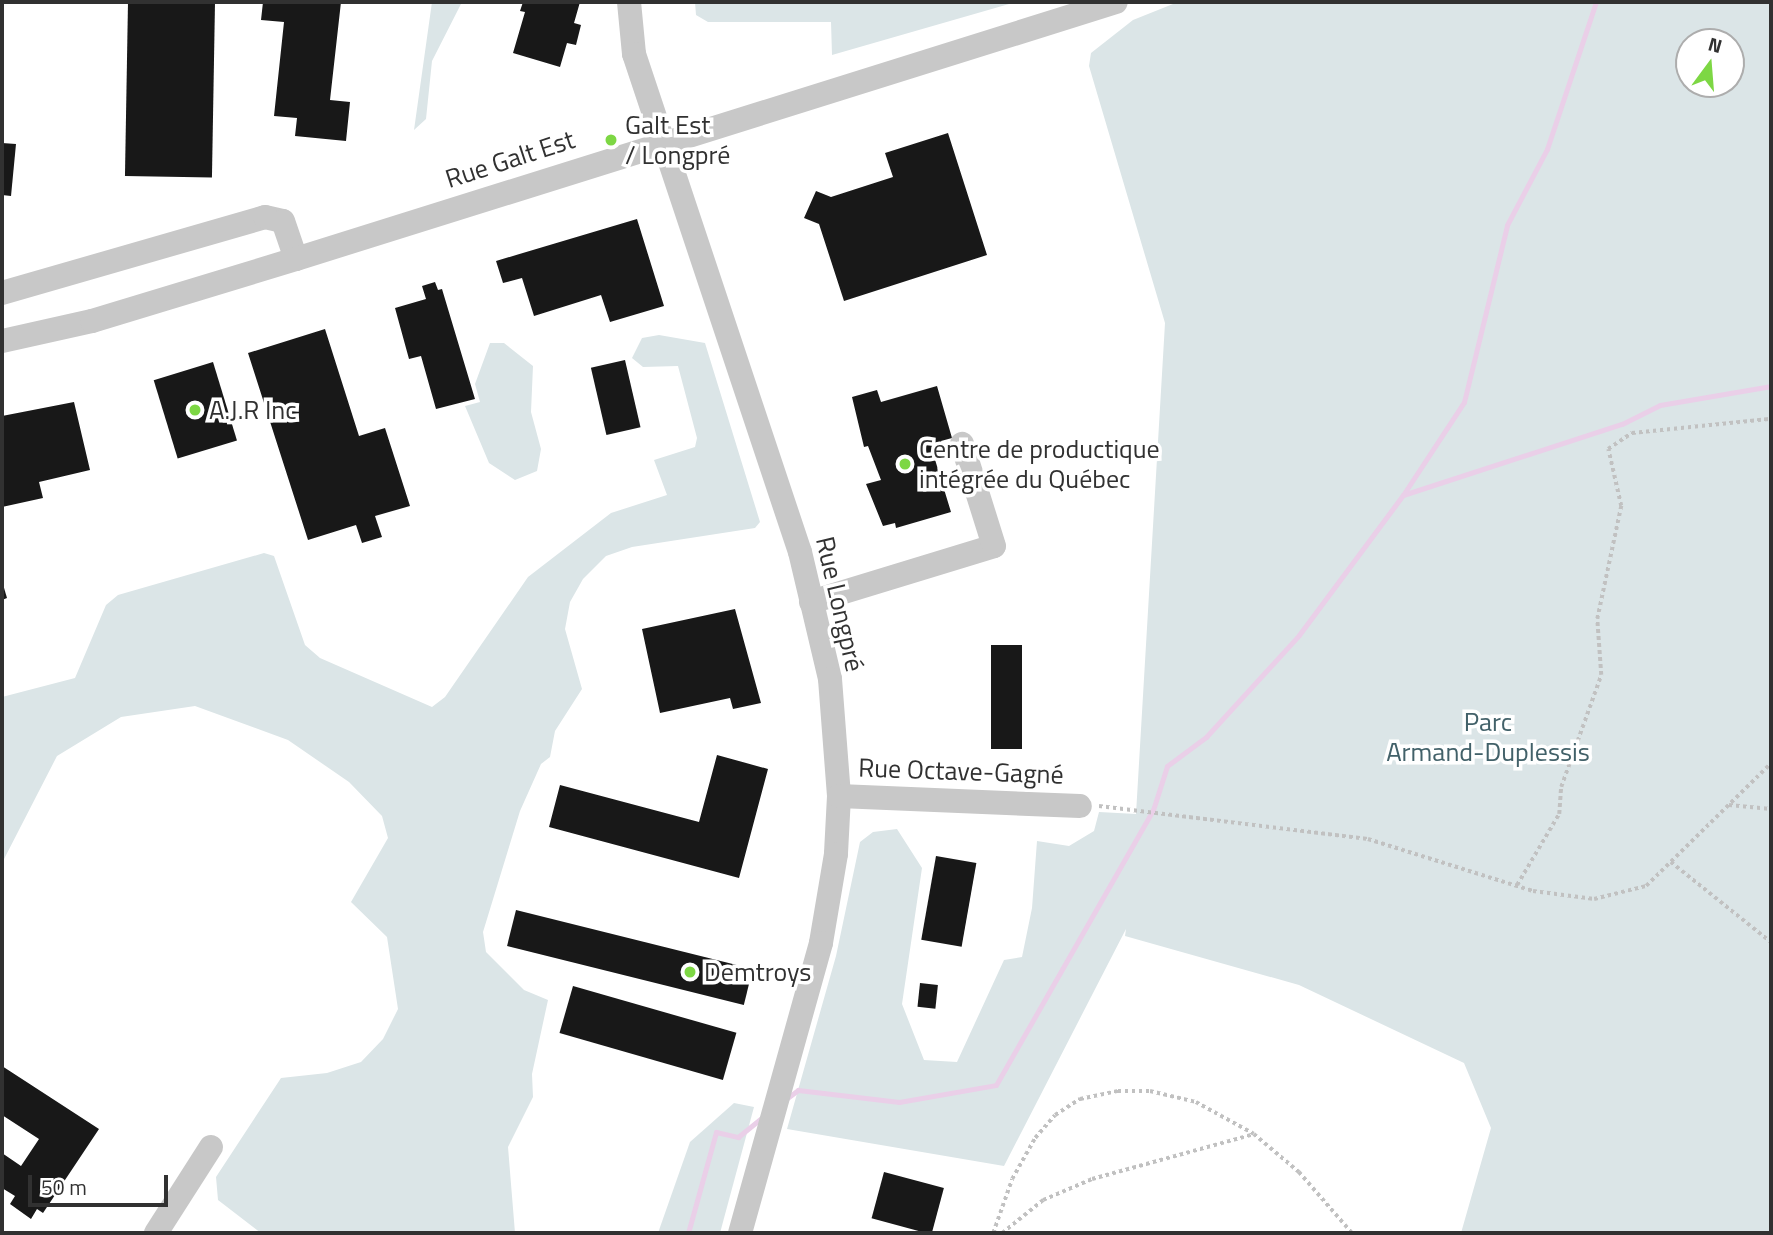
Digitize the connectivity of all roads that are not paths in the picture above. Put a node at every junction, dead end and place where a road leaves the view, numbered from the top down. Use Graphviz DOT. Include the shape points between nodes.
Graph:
graph roads {
  1 [pos="629,2"];
  2 [pos="1116,2"];
  3 [pos="662,141"];
  4 [pos="296,259"];
  5 [pos="2,293"];
  6 [pos="2,341"];
  7 [pos="962,444"];
  8 [pos="811,602"];
  9 [pos="839,796"];
  10 [pos="1080,806"];
  11 [pos="211,1147"];
  12 [pos="156,1233"];
  13 [pos="740,1233"];
  1 -- 3 [label="street, Rue Longpré" via="634,54"];
  2 -- 3 [label="street, Rue Galt Est"];
  3 -- 4 [label="street, Rue Galt Est"];
  3 -- 8 [label="street, Rue Longpré" via="800,552"];
  4 -- 5 [label="street" via="283,220 265,217"];
  4 -- 6 [label="street, Rue Galt Est" via="92,321"];
  7 -- 8 [label="street" via="994,546"];
  8 -- 9 [label="street, Rue Longpré" via="830,679"];
  9 -- 10 [label="street, Rue Octave-Gagné"];
  9 -- 13 [label="street, Rue Longpré" via="836,854 821,943"];
  11 -- 12 [label="street"];
}
